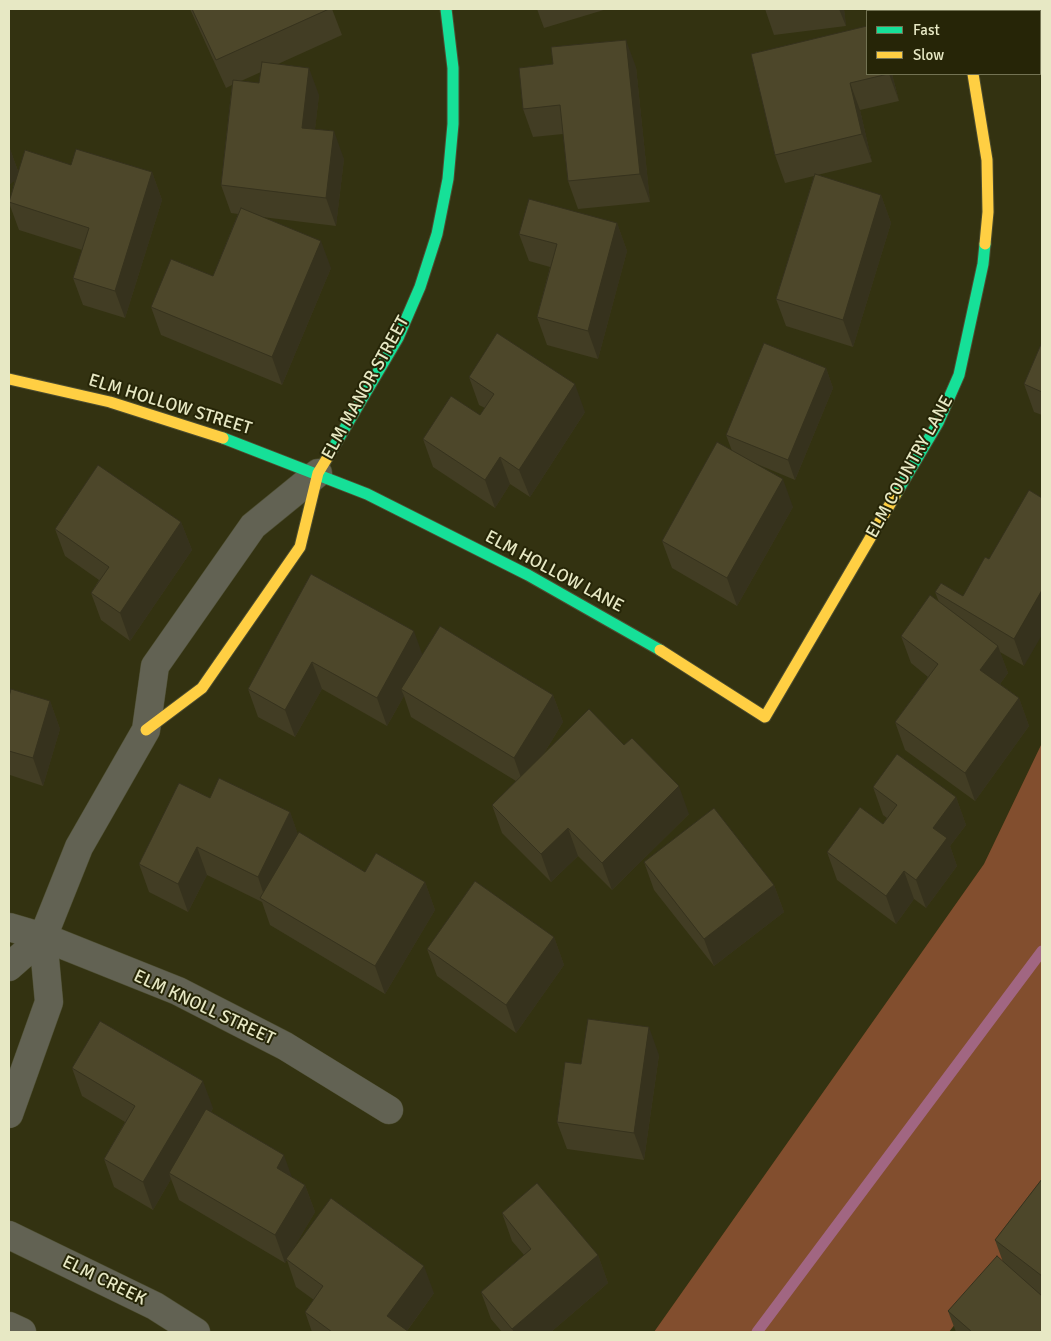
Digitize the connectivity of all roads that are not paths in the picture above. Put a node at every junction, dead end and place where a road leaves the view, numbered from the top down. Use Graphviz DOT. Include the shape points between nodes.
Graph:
graph roads {
  1 [pos="446,9"];
  2 [pos="973,75"];
  3 [pos="9,379"];
  4 [pos="318,473"];
  5 [pos="765,717"];
  6 [pos="146,730"];
  7 [pos="9,927"];
  8 [pos="42,937"];
  9 [pos="9,968"];
  10 [pos="389,1110"];
  11 [pos="9,1114"];
  12 [pos="9,1235"];
  13 [pos="9,1326"];
  14 [pos="22,1332"];
  15 [pos="196,1332"];
  1 -- 4 [label="street, ELM MANOR STREET" via="453,124 448,179 437,234 420,287 398,338"];
  2 -- 5 [label="street, ELM COUNTRY LANE" via="987,160 988,212 983,264 959,375 938,423"];
  3 -- 4 [label="street, ELM HOLLOW STREET" via="110,402 227,439"];
  4 -- 5 [label="street, ELM HOLLOW LANE" via="528,575 674,658"];
  4 -- 6 [label="street, ELM MANOR STREET" via="300,547 202,688"];
  4 -- 6 [label="street, ELM MANOR STREET" via="253,526 155,666"];
  6 -- 8 [label="street, ELM MANOR STREET" via="79,847"];
  7 -- 8 [label="street, ELM KNOLL STREET"];
  8 -- 9 [label="street, ELM MANOR STREET"];
  8 -- 10 [label="street, ELM KNOLL STREET" via="178,991 284,1046"];
  8 -- 11 [label="street, ELM MANOR STREET" via="49,1002"];
  12 -- 15 [label="street, ELM CREEK" via="155,1306"];
  13 -- 14 [label="street"];
}
